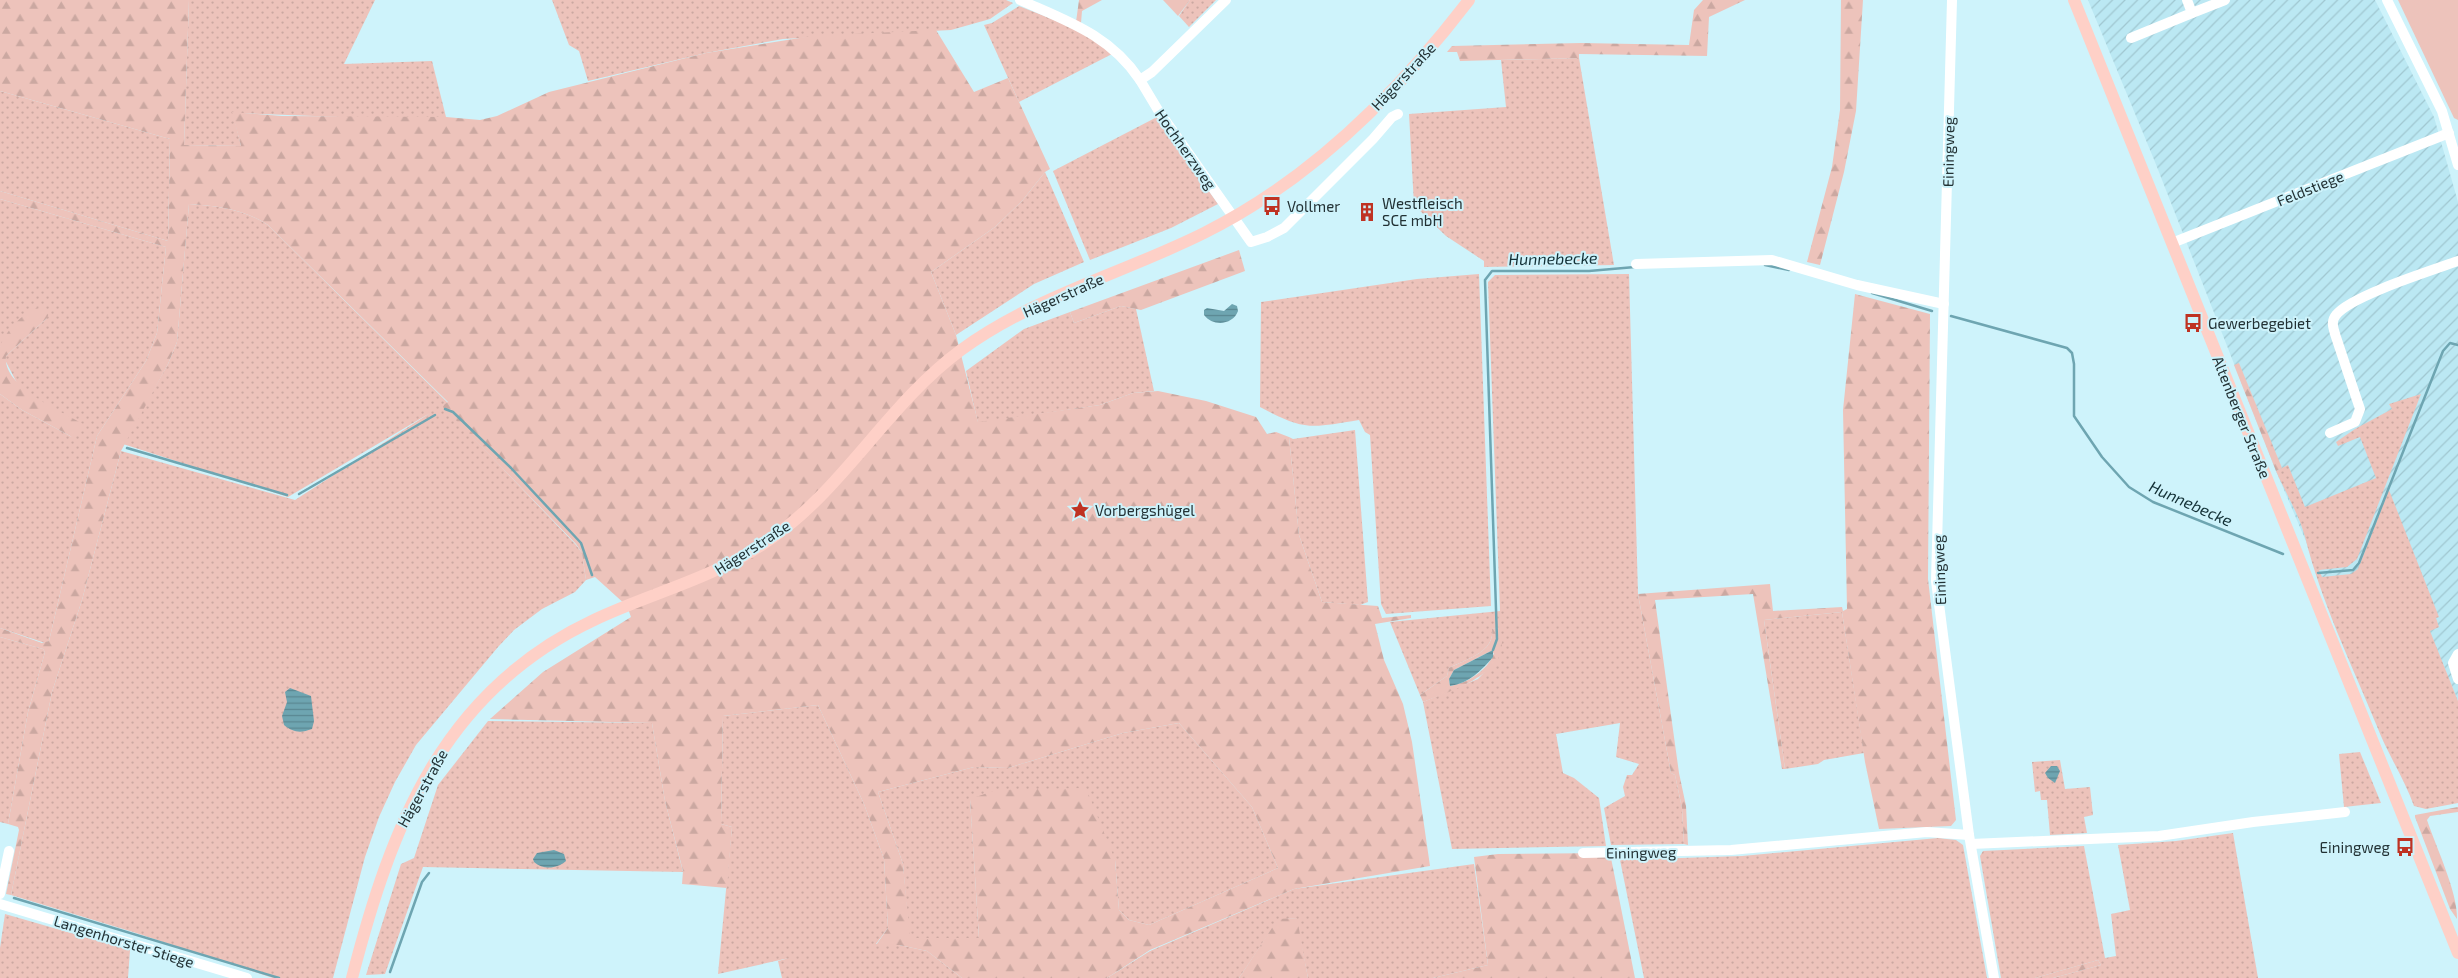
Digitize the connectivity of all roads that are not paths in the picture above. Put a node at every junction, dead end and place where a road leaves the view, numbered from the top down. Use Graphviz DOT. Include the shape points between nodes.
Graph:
graph roads {
  1 [pos="1020,0"];
  2 [pos="1226,0"];
  3 [pos="1469,0"];
  4 [pos="1952,0"];
  5 [pos="2074,0"];
  6 [pos="2187,0"];
  7 [pos="2225,0"];
  8 [pos="2388,0"];
  9 [pos="2192,13"];
  10 [pos="2131,38"];
  11 [pos="1140,80"];
  12 [pos="1398,114"];
  13 [pos="2449,133"];
  14 [pos="2458,165"];
  15 [pos="1234,217"];
  16 [pos="2172,243"];
  17 [pos="2458,261"];
  18 [pos="1636,264"];
  19 [pos="1944,304"];
  20 [pos="2330,433"];
  21 [pos="2458,654"];
  22 [pos="2458,679"];
  23 [pos="2345,812"];
  24 [pos="1970,840"];
  25 [pos="9,852"];
  26 [pos="1583,854"];
  27 [pos="0,894"];
  28 [pos="0,904"];
  29 [pos="2458,954"];
  30 [pos="356,977"];
  31 [pos="247,978"];
  32 [pos="1994,978"];
  1 -- 11 [label="street, Hochherzweg" via="1104,40 1121,55"];
  2 -- 11 [label="street"];
  3 -- 15 [label="main road, Hägerstraße" via="1421,59 1366,117 1309,166"];
  4 -- 19 [label="street, Einingweg"];
  5 -- 16 [label="main road, Altenberger Straße"];
  6 -- 9 [label="street"];
  7 -- 9 [label="street"];
  8 -- 13 [label="street" via="2442,111"];
  9 -- 10 [label="street"];
  11 -- 15 [label="street, Hochherzweg"];
  12 -- 15 [label="street, Hägerstraße" via="1277,232 1251,242"];
  13 -- 14 [label="street"];
  13 -- 16 [label="street, Feldstiege"];
  15 -- 30 [label="main road, Hägerstraße" via="1167,251 1048,300 990,331 925,381 814,504 768,541 712,574 577,628 513,672 479,703 456,731 417,791 385,863"];
  16 -- 29 [label="main road, Altenberger Straße"];
  17 -- 20 [label="street" via="2388,286 2335,317 2334,334 2360,409 2355,422"];
  18 -- 19 [label="street" via="1772,260"];
  19 -- 24 [label="street, Einingweg" via="1936,581"];
  21 -- 22 [label="street" via="2453,663"];
  23 -- 24 [label="street, Einingweg" via="2159,836"];
  24 -- 26 [label="street, Einingweg" via="1927,832 1732,850"];
  24 -- 32 [label="street, Einingweg"];
  25 -- 27 [label="street"];
  28 -- 31 [label="street, Langenhorster Stiege"];
}
